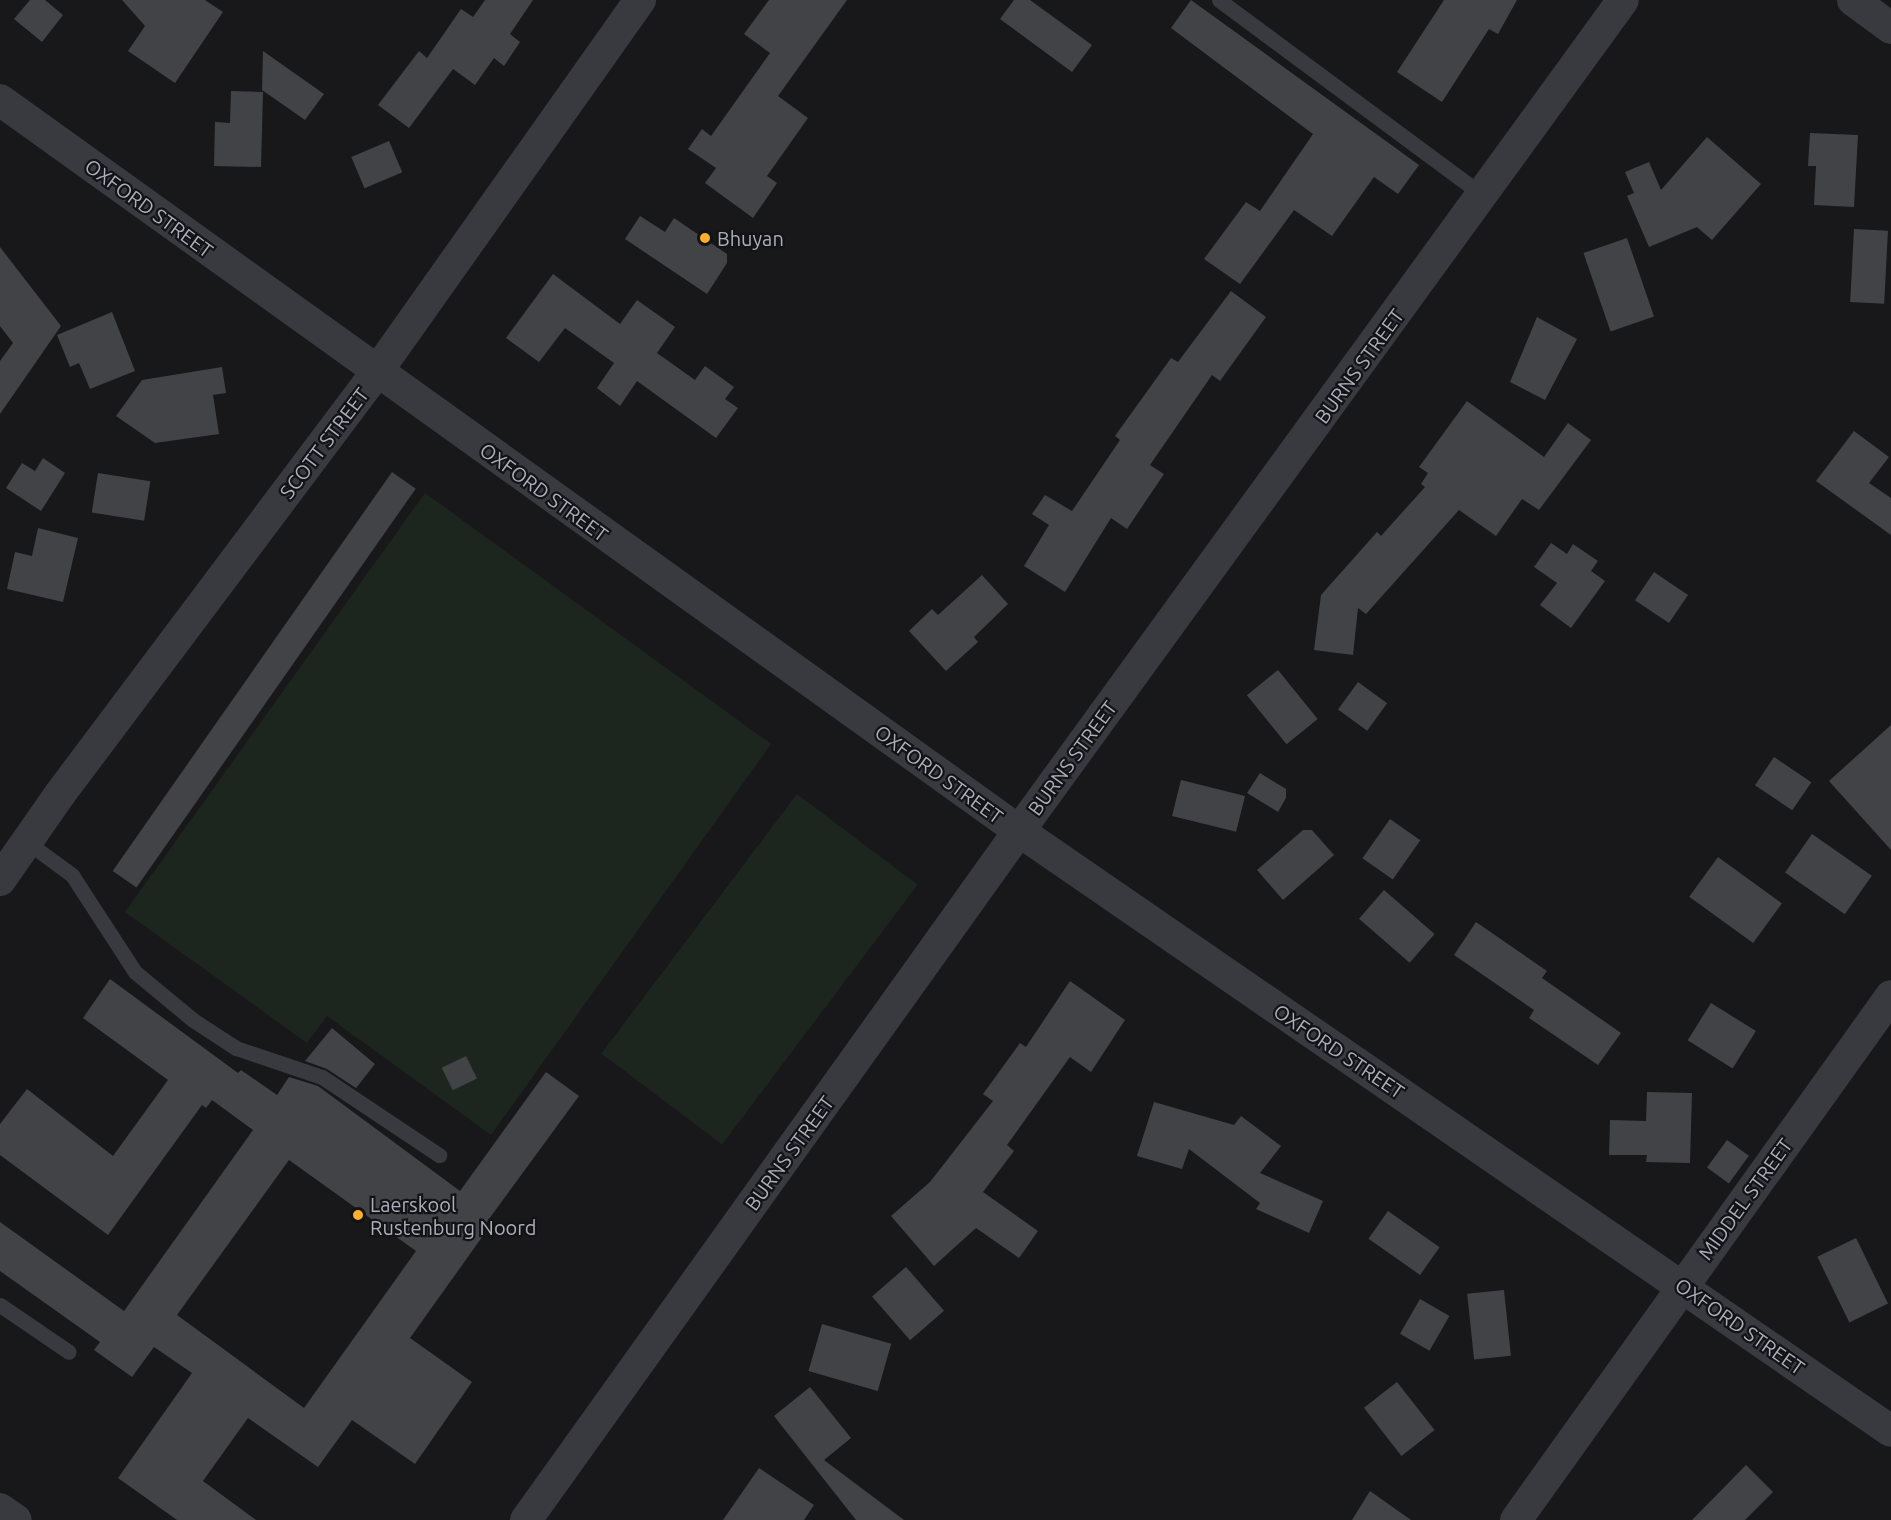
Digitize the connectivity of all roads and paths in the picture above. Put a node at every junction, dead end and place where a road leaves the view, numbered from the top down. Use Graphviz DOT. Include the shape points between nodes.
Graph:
graph roads {
  1 [pos="640,0"];
  2 [pos="1219,0"];
  3 [pos="1623,0"];
  4 [pos="1853,0"];
  5 [pos="1891,28"];
  6 [pos="0,100"];
  7 [pos="1483,195"];
  8 [pos="376,373"];
  9 [pos="1019,831"];
  10 [pos="27,842"];
  11 [pos="0,880"];
  12 [pos="1891,996"];
  13 [pos="439,1155"];
  14 [pos="1683,1286"];
  15 [pos="0,1305"];
  16 [pos="69,1352"];
  17 [pos="1891,1431"];
  18 [pos="0,1509"];
  19 [pos="16,1520"];
  20 [pos="526,1520"];
  21 [pos="1516,1520"];
  1 -- 8 [label="street, SCOTT STREET"];
  2 -- 7 [label="lane"];
  3 -- 7 [label="street, BURNS STREET"];
  4 -- 5 [label="street"];
  6 -- 8 [label="street, OXFORD STREET"];
  7 -- 9 [label="street, BURNS STREET"];
  8 -- 9 [label="street, OXFORD STREET"];
  8 -- 10 [label="street, SCOTT STREET"];
  9 -- 14 [label="street, OXFORD STREET"];
  9 -- 20 [label="street, BURNS STREET"];
  10 -- 11 [label="street, SCOTT STREET"];
  10 -- 13 [label="lane" via="72,875 135,972 193,1020 236,1048 322,1077"];
  12 -- 14 [label="street, MIDDEL STREET"];
  14 -- 17 [label="street, OXFORD STREET"];
  14 -- 21 [label="street, MIDDEL STREET"];
  15 -- 16 [label="lane"];
  18 -- 19 [label="street"];
}
